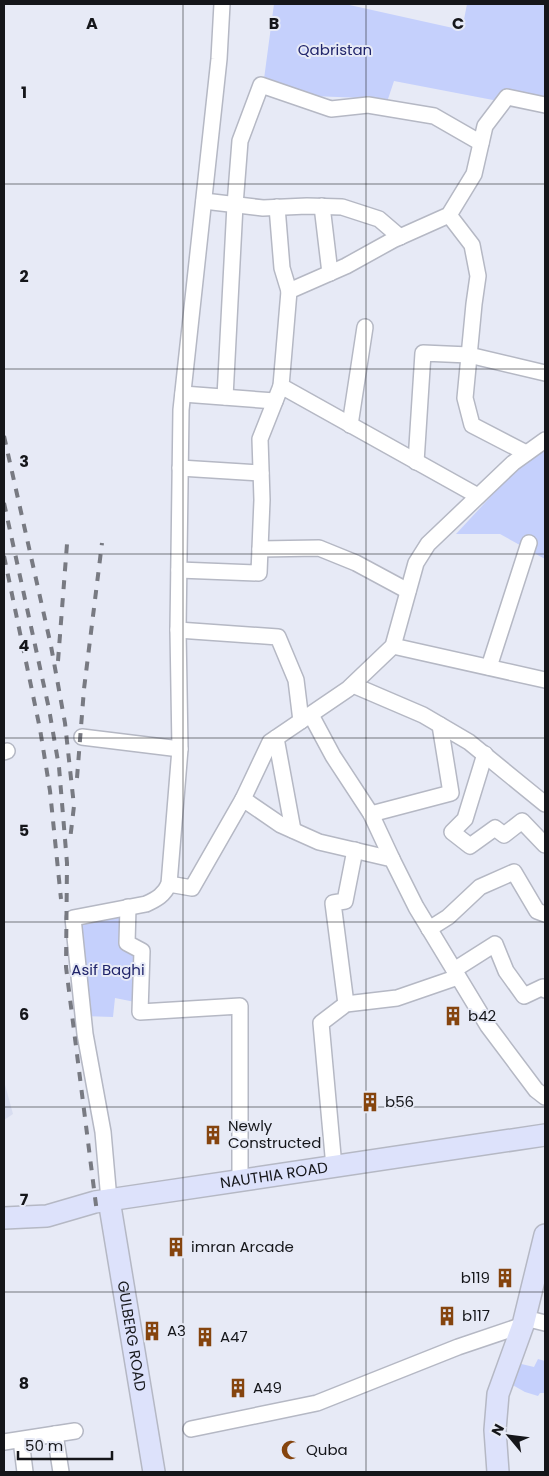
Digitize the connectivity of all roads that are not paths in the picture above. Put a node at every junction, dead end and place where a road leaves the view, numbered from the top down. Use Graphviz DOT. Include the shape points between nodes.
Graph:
graph roads {
  1 [pos="222,4"];
  2 [pos="545,105"];
  3 [pos="481,143"];
  4 [pos="204,201"];
  5 [pos="235,205"];
  6 [pos="322,206"];
  7 [pos="277,208"];
  8 [pos="449,215"];
  9 [pos="400,237"];
  10 [pos="330,273"];
  11 [pos="289,291"];
  12 [pos="365,328"];
  13 [pos="469,355"];
  14 [pos="545,373"];
  15 [pos="281,386"];
  16 [pos="183,394"];
  17 [pos="225,397"];
  18 [pos="275,400"];
  19 [pos="350,425"];
  20 [pos="545,440"];
  21 [pos="526,453"];
  22 [pos="416,462"];
  23 [pos="180,468"];
  24 [pos="261,473"];
  25 [pos="478,496"];
  26 [pos="529,544"];
  27 [pos="260,549"];
  28 [pos="179,570"];
  29 [pos="408,591"];
  30 [pos="178,630"];
  31 [pos="393,646"];
  32 [pos="489,667"];
  33 [pos="544,675"];
  34 [pos="353,685"];
  35 [pos="306,718"];
  36 [pos="440,725"];
  37 [pos="82,737"];
  38 [pos="276,738"];
  39 [pos="180,749"];
  40 [pos="485,754"];
  41 [pos="242,800"];
  42 [pos="545,804"];
  43 [pos="371,814"];
  44 [pos="293,830"];
  45 [pos="545,845"];
  46 [pos="355,850"];
  47 [pos="392,859"];
  48 [pos="169,884"];
  49 [pos="128,907"];
  50 [pos="545,914"];
  51 [pos="429,929"];
  52 [pos="456,973"];
  53 [pos="545,990"];
  54 [pos="346,1004"];
  55 [pos="545,1097"];
  56 [pos="545,1135"];
  57 [pos="334,1167"];
  58 [pos="240,1180"];
  59 [pos="109,1200"];
  60 [pos="4,1218"];
  61 [pos="545,1235"];
  62 [pos="531,1322"];
  63 [pos="191,1429"];
  64 [pos="75,1431"];
  65 [pos="55,1434"];
  66 [pos="20,1440"];
  67 [pos="4,1442"];
  68 [pos="25,1472"];
  69 [pos="61,1472"];
  70 [pos="154,1472"];
  71 [pos="498,1472"];
  1 -- 4 [label="street"];
  2 -- 3 [label="street" via="507,97 485,126"];
  3 -- 5 [label="street" via="434,116 368,105 331,108 261,85 240,141"];
  3 -- 8 [label="street" via="474,174"];
  4 -- 5 [label="street"];
  4 -- 16 [label="street"];
  5 -- 7 [label="street"];
  5 -- 17 [label="street"];
  6 -- 7 [label="street"];
  6 -- 9 [label="street" via="342,207 379,219"];
  6 -- 10 [label="street"];
  7 -- 11 [label="street" via="282,268"];
  8 -- 9 [label="street"];
  8 -- 13 [label="street" via="472,245 478,276"];
  9 -- 10 [label="street"];
  10 -- 11 [label="street"];
  11 -- 15 [label="street"];
  12 -- 19 [label="street"];
  13 -- 14 [label="street"];
  13 -- 21 [label="street" via="465,398 472,425"];
  13 -- 22 [label="street" via="423,353"];
  15 -- 18 [label="street"];
  15 -- 19 [label="street"];
  16 -- 17 [label="street"];
  16 -- 23 [label="street"];
  17 -- 18 [label="street"];
  18 -- 24 [label="street" via="260,439"];
  19 -- 22 [label="street"];
  20 -- 21 [label="street"];
  21 -- 25 [label="street"];
  22 -- 25 [label="street"];
  23 -- 24 [label="street"];
  23 -- 28 [label="street"];
  24 -- 27 [label="street"];
  25 -- 29 [label="street" via="428,544 416,563"];
  26 -- 32 [label="street"];
  27 -- 28 [label="street" via="259,573"];
  27 -- 29 [label="street" via="319,548 356,562"];
  28 -- 30 [label="street"];
  29 -- 31 [label="street"];
  30 -- 35 [label="street" via="278,637 296,680"];
  30 -- 39 [label="street"];
  31 -- 32 [label="street"];
  31 -- 34 [label="street"];
  32 -- 33 [label="street"];
  34 -- 35 [label="street"];
  34 -- 36 [label="street"];
  35 -- 38 [label="street"];
  35 -- 43 [label="street"];
  36 -- 40 [label="street"];
  36 -- 43 [label="street" via="451,793"];
  37 -- 39 [label="street"];
  38 -- 41 [label="street" via="270,742"];
  38 -- 44 [label="street"];
  39 -- 48 [label="street"];
  40 -- 42 [label="street"];
  40 -- 45 [label="street" via="465,819 452,832 470,846 495,828 504,835 522,821"];
  41 -- 44 [label="street"];
  41 -- 48 [label="street" via="192,888"];
  43 -- 47 [label="street"];
  44 -- 46 [label="street" via="319,842"];
  46 -- 47 [label="street"];
  46 -- 54 [label="street" via="345,901 333,903"];
  47 -- 51 [label="street"];
  48 -- 49 [label="street" via="156,900"];
  49 -- 58 [label="street" via="127,943 142,951 140,1012 240,1006"];
  49 -- 59 [label="street" via="73,918 85,1034 103,1132"];
  50 -- 51 [label="street" via="537,911 514,872 480,887 448,917"];
  51 -- 52 [label="street"];
  52 -- 53 [label="street" via="495,944 506,971 524,996 543,987"];
  52 -- 54 [label="street" via="396,998"];
  52 -- 55 [label="street" via="488,1026 536,1090"];
  54 -- 57 [label="street" via="321,1024"];
  56 -- 57 [label="main road, NAUTHIA ROAD"];
  57 -- 58 [label="main road, NAUTHIA ROAD"];
  58 -- 59 [label="main road, NAUTHIA ROAD"];
  59 -- 60 [label="main road, NAUTHIA ROAD" via="48,1216"];
  59 -- 70 [label="main road, GULBERG ROAD"];
  61 -- 62 [label="main road"];
  62 -- 63 [label="street" via="317,1403"];
  62 -- 71 [label="main road" via="498,1394 494,1430"];
  64 -- 65 [label="street"];
  65 -- 66 [label="street"];
  65 -- 69 [label="street"];
  66 -- 67 [label="street"];
  66 -- 68 [label="street"];
}
